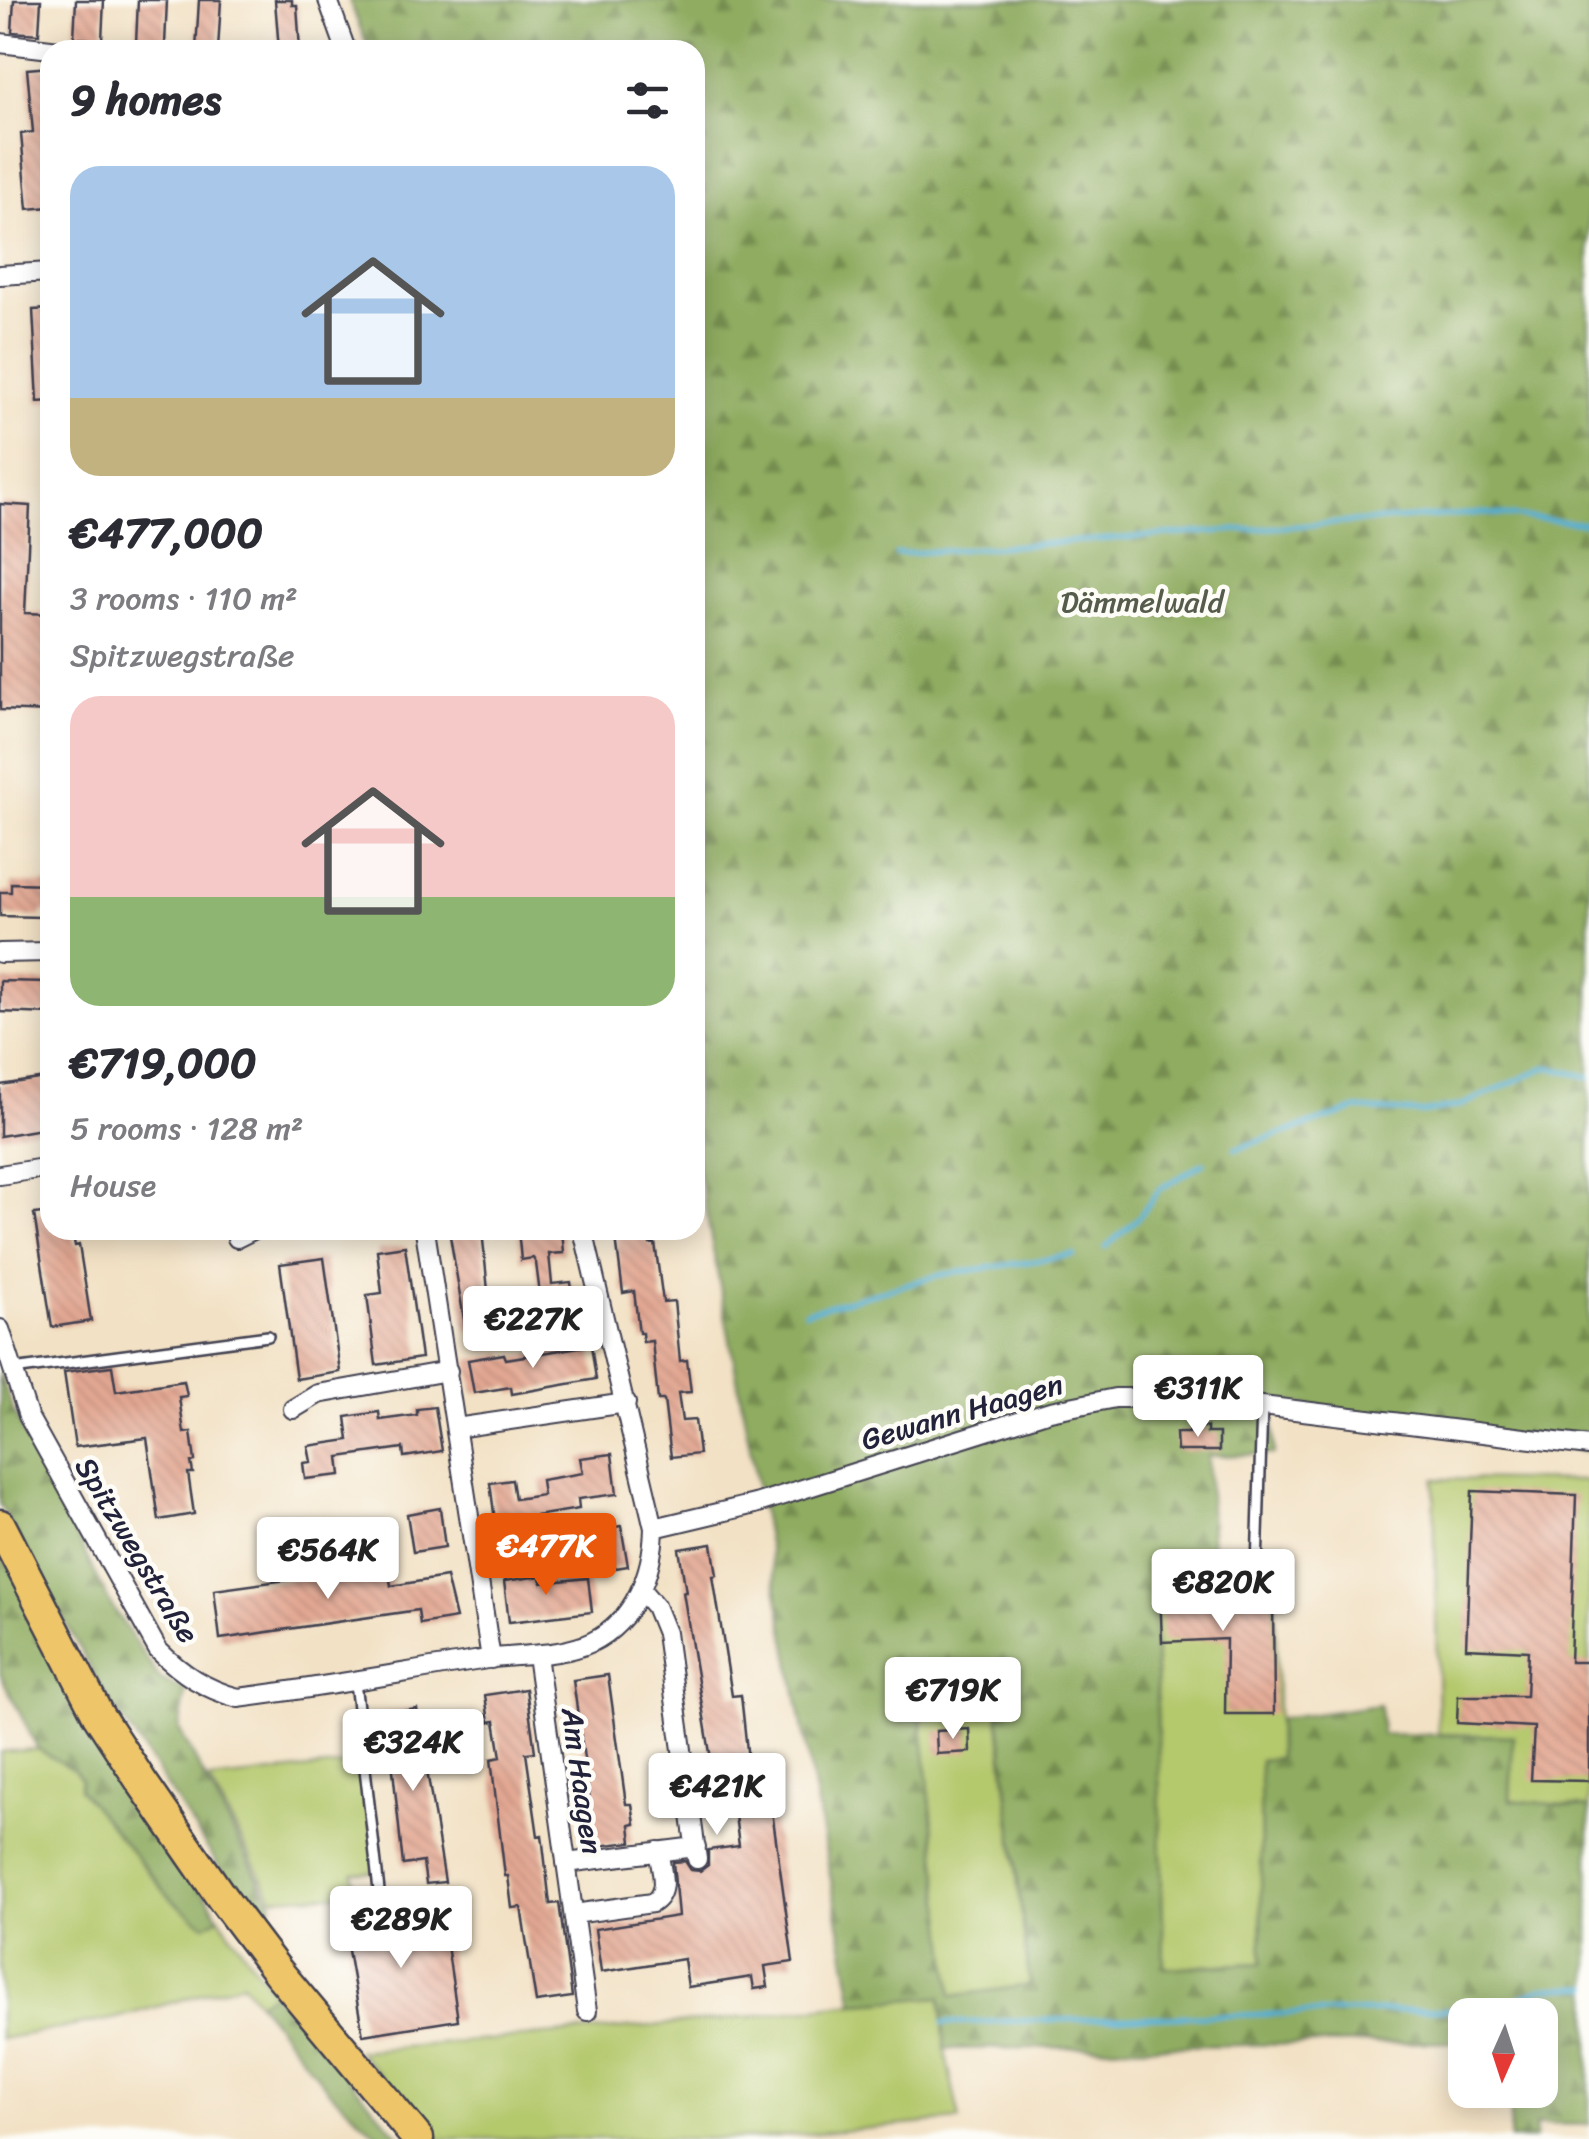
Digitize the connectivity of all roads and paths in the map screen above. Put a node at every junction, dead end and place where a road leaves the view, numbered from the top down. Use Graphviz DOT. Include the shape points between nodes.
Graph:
graph roads {
  1 [pos="328,0"];
  2 [pos="342,40"];
  3 [pos="0,43"];
  4 [pos="40,48"];
  5 [pos="40,273"];
  6 [pos="0,276"];
  7 [pos="40,952"];
  8 [pos="0,953"];
  9 [pos="40,1169"];
  10 [pos="0,1175"];
  11 [pos="428,1240"];
  12 [pos="585,1240"];
  13 [pos="0,1329"];
  14 [pos="268,1336"];
  15 [pos="13,1370"];
  16 [pos="448,1371"];
  17 [pos="626,1403"];
  18 [pos="1262,1406"];
  19 [pos="294,1409"];
  20 [pos="456,1428"];
  21 [pos="1589,1446"];
  22 [pos="0,1525"];
  23 [pos="654,1528"];
  24 [pos="1257,1568"];
  25 [pos="642,1591"];
  26 [pos="537,1655"];
  27 [pos="491,1658"];
  28 [pos="354,1682"];
  29 [pos="658,1851"];
  30 [pos="566,1863"];
  31 [pos="381,1908"];
  32 [pos="574,1914"];
  33 [pos="587,2011"];
  34 [pos="418,2139"];
  1 -- 2 [label="street"];
  3 -- 4 [label="street"];
  5 -- 6 [label="street"];
  7 -- 8 [label="street"];
  9 -- 10 [label="street"];
  11 -- 16 [label="street"];
  12 -- 17 [label="street"];
  13 -- 15 [label="street, Spitzwegstraße"];
  14 -- 15 [label="lane"];
  15 -- 28 [label="street, Spitzwegstraße" via="28,1416 158,1650 179,1672 238,1698"];
  16 -- 19 [label="street" via="318,1394"];
  16 -- 20 [label="street"];
  17 -- 20 [label="street"];
  17 -- 23 [label="street"];
  18 -- 21 [label="street, Gewann Haagen"];
  18 -- 23 [label="street, Gewann Haagen" via="1115,1398 1050,1411 755,1504"];
  18 -- 24 [label="lane"];
  20 -- 27 [label="street"];
  22 -- 34 [label="main road" via="98,1715 141,1780 278,1972"];
  23 -- 25 [label="street"];
  25 -- 26 [label="street, Spitzwegstraße" via="614,1627 592,1642"];
  25 -- 29 [label="street" via="666,1632 696,1853"];
  26 -- 27 [label="street, Spitzwegstraße"];
  26 -- 30 [label="street, Am Haagen"];
  27 -- 28 [label="street, Spitzwegstraße"];
  28 -- 31 [label="lane"];
  29 -- 30 [label="street"];
  29 -- 32 [label="street" via="661,1898"];
  30 -- 32 [label="street, Am Haagen"];
  32 -- 33 [label="street, Am Haagen"];
}
